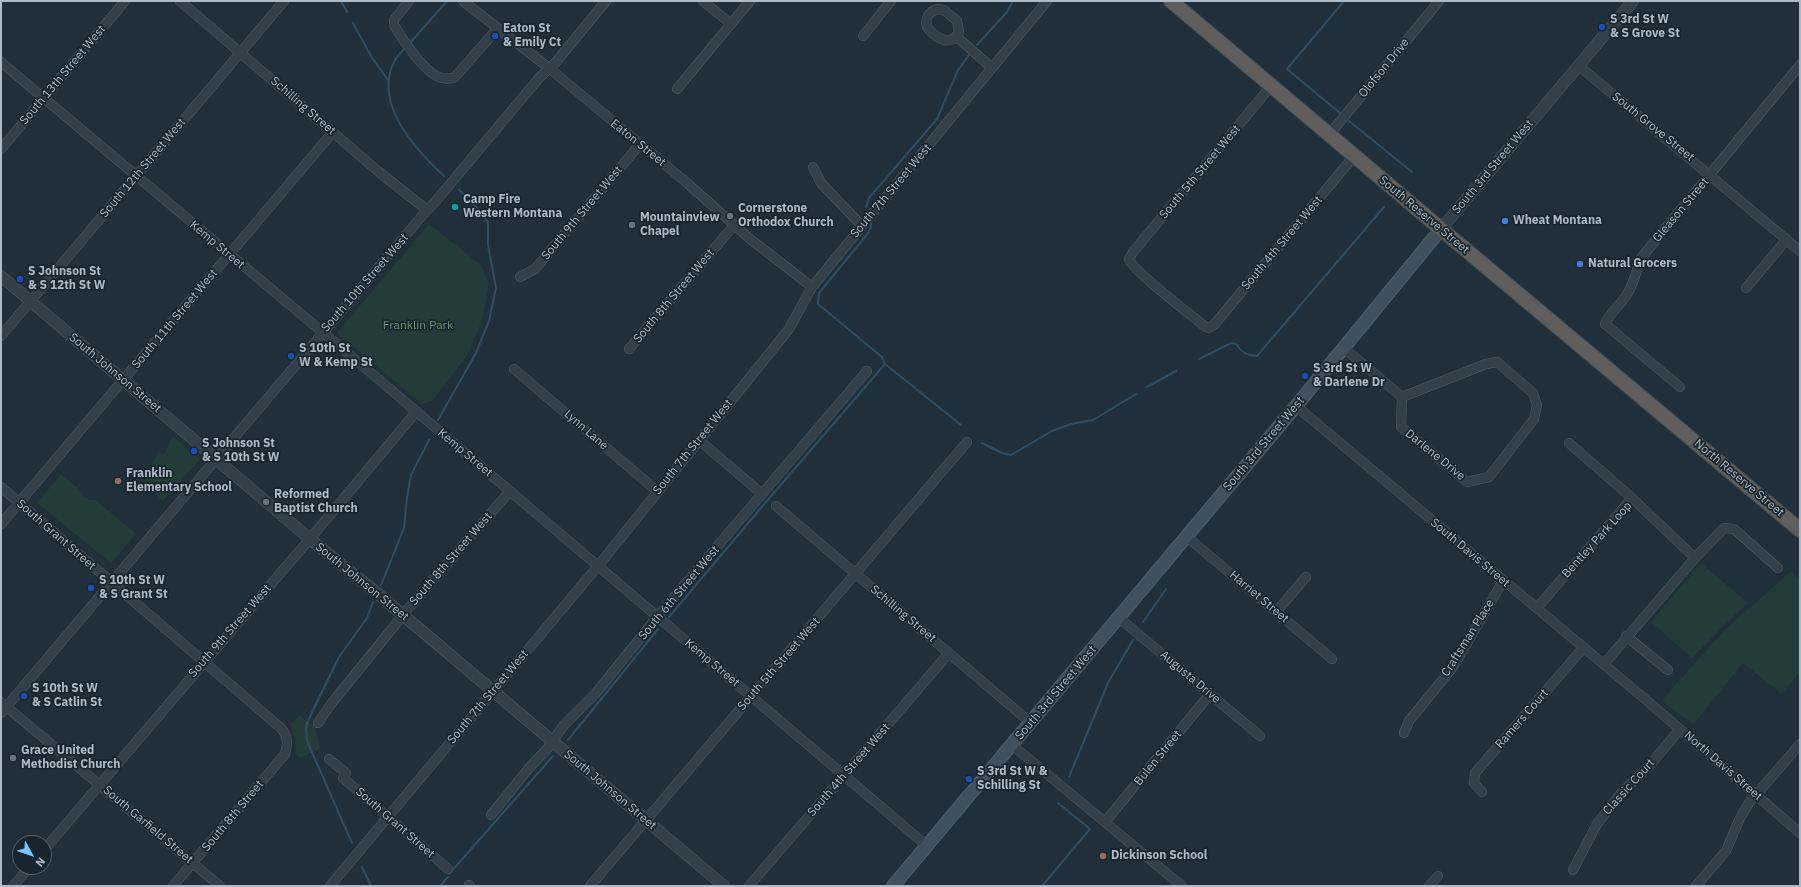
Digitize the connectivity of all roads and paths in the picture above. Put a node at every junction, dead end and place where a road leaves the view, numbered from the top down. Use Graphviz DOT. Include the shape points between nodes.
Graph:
graph roads {
  1 [pos="125,1"];
  2 [pos="180,1"];
  3 [pos="284,1"];
  4 [pos="409,1"];
  5 [pos="606,1"];
  6 [pos="703,1"];
  7 [pos="750,1"];
  8 [pos="891,1"];
  9 [pos="1047,1"];
  10 [pos="1171,1"];
  11 [pos="1439,1"];
  12 [pos="1633,1"];
  13 [pos="466,2"];
  14 [pos="731,24"];
  15 [pos="497,29"];
  16 [pos="863,36"];
  17 [pos="957,37"];
  18 [pos="241,52"];
  19 [pos="1,62"];
  20 [pos="1800,65"];
  21 [pos="1579,66"];
  22 [pos="549,68"];
  23 [pos="992,68"];
  24 [pos="1271,86"];
  25 [pos="677,89"];
  26 [pos="43,98"];
  27 [pos="333,132"];
  28 [pos="1329,135"];
  29 [pos="640,144"];
  30 [pos="1,149"];
  31 [pos="1354,156"];
  32 [pos="813,167"];
  33 [pos="1711,175"];
  34 [pos="137,176"];
  35 [pos="427,210"];
  36 [pos="735,224"];
  37 [pos="862,226"];
  38 [pos="1440,229"];
  39 [pos="1787,239"];
  40 [pos="1800,251"];
  41 [pos="228,255"];
  42 [pos="1,276"];
  43 [pos="520,277"];
  44 [pos="812,287"];
  45 [pos="1746,288"];
  46 [pos="30,301"];
  47 [pos="1208,328"];
  48 [pos="322,333"];
  49 [pos="1,336"];
  50 [pos="1344,348"];
  51 [pos="629,349"];
  52 [pos="514,369"];
  53 [pos="867,371"];
  54 [pos="124,381"];
  55 [pos="1680,387"];
  56 [pos="1402,398"];
  57 [pos="1296,406"];
  58 [pos="416,412"];
  59 [pos="1677,427"];
  60 [pos="699,440"];
  61 [pos="967,442"];
  62 [pos="1569,443"];
  63 [pos="216,458"];
  64 [pos="1,487"];
  65 [pos="510,491"];
  66 [pos="657,491"];
  67 [pos="762,494"];
  68 [pos="1632,498"];
  69 [pos="19,503"];
  70 [pos="776,506"];
  71 [pos="1,524"];
  72 [pos="1800,530"];
  73 [pos="1186,536"];
  74 [pos="310,539"];
  75 [pos="1695,558"];
  76 [pos="598,566"];
  77 [pos="1778,568"];
  78 [pos="856,574"];
  79 [pos="1306,577"];
  80 [pos="1503,581"];
  81 [pos="110,583"];
  82 [pos="1537,608"];
  83 [pos="1276,612"];
  84 [pos="403,615"];
  85 [pos="657,617"];
  86 [pos="1119,618"];
  87 [pos="1626,636"];
  88 [pos="1583,648"];
  89 [pos="949,653"];
  90 [pos="1332,659"];
  91 [pos="204,662"];
  92 [pos="1604,664"];
  93 [pos="1668,670"];
  94 [pos="493,691"];
  95 [pos="1210,694"];
  96 [pos="751,696"];
  97 [pos="1645,699"];
  98 [pos="3,707"];
  99 [pos="318,723"];
  100 [pos="1030,724"];
  101 [pos="1680,728"];
  102 [pos="1404,733"];
  103 [pos="1260,736"];
  104 [pos="552,741"];
  105 [pos="288,742"];
  106 [pos="1012,744"];
  107 [pos="1800,744"];
  108 [pos="329,759"];
  109 [pos="844,775"];
  110 [pos="100,785"];
  111 [pos="1482,792"];
  112 [pos="1756,795"];
  113 [pos="491,815"];
  114 [pos="388,816"];
  115 [pos="645,819"];
  116 [pos="1105,822"];
  117 [pos="1800,833"];
  118 [pos="52,841"];
  119 [pos="927,846"];
  120 [pos="193,862"];
  121 [pos="448,869"];
  122 [pos="1573,870"];
  123 [pos="23,875"];
  124 [pos="1438,876"];
  125 [pos="13,886"];
  126 [pos="173,886"];
  127 [pos="220,886"];
  128 [pos="330,886"];
  129 [pos="590,886"];
  130 [pos="724,886"];
  131 [pos="749,886"];
  132 [pos="893,886"];
  133 [pos="1182,886"];
  134 [pos="1430,886"];
  135 [pos="1696,886"];
  1 -- 26 [label="street, South 13th Street West"];
  2 -- 18 [label="street, Schilling Street"];
  3 -- 18 [label="street, South 12th Street West"];
  4 -- 15 [label="street" via="394,20 394,25 412,53 443,79 454,78"];
  5 -- 22 [label="street, South 10th Street West"];
  6 -- 14 [label="street"];
  7 -- 14 [label="street"];
  8 -- 16 [label="street"];
  9 -- 23 [label="street, South 7th Street West"];
  10 -- 24 [label="highway, South Reserve Street"];
  11 -- 28 [label="street, Olofson Drive"];
  12 -- 21 [label="street, South 3rd Street West"];
  13 -- 15 [label="street, Eaton Street"];
  14 -- 25 [label="street"];
  15 -- 22 [label="street, Eaton Street"];
  17 -- 23 [label="street"];
  18 -- 27 [label="street, Schilling Street"];
  18 -- 34 [label="street, South 12th Street West"];
  19 -- 26 [label="street, Kemp Street"];
  20 -- 33 [label="street, Gleason Street"];
  21 -- 33 [label="street, South Grove Street"];
  21 -- 38 [label="street, South 3rd Street West"];
  22 -- 29 [label="street, Eaton Street"];
  22 -- 35 [label="street, South 10th Street West"];
  23 -- 37 [label="street, South 7th Street West"];
  24 -- 28 [label="highway, South Reserve Street"];
  24 -- 47 [label="street, South 5th Street West" via="1129,259 1145,277"];
  26 -- 30 [label="street, South 13th Street West"];
  26 -- 34 [label="street, Kemp Street"];
  27 -- 35 [label="street, Schilling Street"];
  27 -- 41 [label="street, South 11th Street West"];
  28 -- 31 [label="highway, South Reserve Street"];
  29 -- 36 [label="street, Eaton Street"];
  29 -- 43 [label="street, South 9th Street West" via="535,269"];
  31 -- 38 [label="highway, South Reserve Street"];
  31 -- 47 [label="street, South 4th Street West" via="1214,326"];
  32 -- 37 [label="street" via="822,183"];
  33 -- 39 [label="street, South Grove Street"];
  33 -- 55 [label="street, Gleason Street" via="1641,258 1626,296 1608,316 1605,324"];
  34 -- 41 [label="street, Kemp Street"];
  34 -- 46 [label="street, South 12th Street West"];
  35 -- 48 [label="street, South 10th Street West"];
  36 -- 44 [label="street, Eaton Street"];
  36 -- 51 [label="street, South 8th Street West"];
  37 -- 44 [label="street, South 7th Street West"];
  38 -- 50 [label="main road, South 3rd Street West"];
  38 -- 59 [label="highway, South Reserve Street"];
  39 -- 40 [label="street, South Grove Street"];
  39 -- 45 [label="street"];
  41 -- 48 [label="street, Kemp Street"];
  41 -- 54 [label="street, South 11th Street West"];
  42 -- 46 [label="street, South Johnson Street"];
  44 -- 60 [label="street, South 7th Street West" via="789,329"];
  46 -- 49 [label="street, South 12th Street West"];
  46 -- 54 [label="street, South Johnson Street"];
  48 -- 58 [label="street, Kemp Street"];
  48 -- 63 [label="street, South 10th Street West"];
  50 -- 56 [label="street"];
  50 -- 57 [label="main road, South 3rd Street West"];
  52 -- 66 [label="street, Lynn Lane"];
  53 -- 67 [label="street, South 6th Street West"];
  54 -- 63 [label="street, South Johnson Street"];
  54 -- 69 [label="street, South 11th Street West"];
  56 -- 56 [label="street, Darlene Drive" via="1401,427 1467,482 1488,477 1534,419 1538,405 1533,393 1497,362 1486,364"];
  57 -- 73 [label="main road, South 3rd Street West"];
  57 -- 80 [label="street, South Davis Street"];
  58 -- 65 [label="street, Kemp Street"];
  58 -- 74 [label="street, South 9th Street West"];
  59 -- 72 [label="highway, North Reserve Street"];
  60 -- 66 [label="street, South 7th Street West"];
  60 -- 67 [label="street"];
  61 -- 78 [label="street, South 5th Street West"];
  62 -- 68 [label="street"];
  63 -- 74 [label="street, South Johnson Street"];
  63 -- 81 [label="street, South 10th Street West"];
  64 -- 69 [label="street, South Grant Street"];
  65 -- 76 [label="street, Kemp Street"];
  65 -- 84 [label="street, South 8th Street West"];
  66 -- 76 [label="street, South 7th Street West"];
  67 -- 85 [label="street, South 6th Street West"];
  68 -- 75 [label="street, Bentley Park Loop"];
  68 -- 82 [label="street, Bentley Park Loop"];
  69 -- 71 [label="street, South 11th Street West"];
  69 -- 81 [label="street, South Grant Street"];
  70 -- 78 [label="street, Schilling Street"];
  73 -- 83 [label="street, Harriet Street"];
  73 -- 86 [label="main road, South 3rd Street West"];
  74 -- 84 [label="street, South Johnson Street"];
  74 -- 91 [label="street, South 9th Street West"];
  75 -- 77 [label="street" via="1724,528 1734,529"];
  75 -- 87 [label="street"];
  76 -- 85 [label="street, Kemp Street"];
  76 -- 94 [label="street, South 7th Street West"];
  78 -- 89 [label="street, Schilling Street"];
  78 -- 96 [label="street, South 5th Street West"];
  79 -- 83 [label="street"];
  80 -- 82 [label="street, South Davis Street"];
  80 -- 102 [label="street, Craftsman Place" via="1453,667 1409,721"];
  81 -- 91 [label="street, South Grant Street"];
  81 -- 98 [label="street, South 10th Street West"];
  82 -- 88 [label="street, South Davis Street"];
  83 -- 90 [label="street, Harriet Street"];
  84 -- 94 [label="street, South Johnson Street"];
  84 -- 99 [label="street, South 8th Street West"];
  85 -- 96 [label="street, Kemp Street"];
  85 -- 104 [label="street, South 6th Street West" via="611,675"];
  86 -- 95 [label="street, Augusta Drive"];
  86 -- 100 [label="main road, South 3rd Street West"];
  87 -- 92 [label="street"];
  87 -- 93 [label="street"];
  88 -- 92 [label="street, South Davis Street"];
  88 -- 111 [label="street, Ramers Court" via="1475,773 1474,783"];
  89 -- 100 [label="street, Schilling Street"];
  89 -- 109 [label="street, South 4th Street West"];
  91 -- 105 [label="street, South Grant Street" via="282,729"];
  91 -- 110 [label="street, South 9th Street West"];
  92 -- 97 [label="street, South Davis Street"];
  94 -- 104 [label="street, South Johnson Street"];
  94 -- 114 [label="street, South 7th Street West"];
  95 -- 103 [label="street, Augusta Drive"];
  95 -- 116 [label="street, Bulen Street"];
  96 -- 109 [label="street, Kemp Street"];
  96 -- 115 [label="street, South 5th Street West"];
  97 -- 101 [label="street, North Davis Street"];
  98 -- 110 [label="street, South Garfield Street"];
  100 -- 106 [label="main road, South 3rd Street West"];
  101 -- 112 [label="street, North Davis Street"];
  101 -- 122 [label="street, Classic Court" via="1650,765 1621,793 1598,824"];
  104 -- 113 [label="street, South 6th Street West"];
  104 -- 115 [label="street, South Johnson Street"];
  105 -- 120 [label="street, South 8th Street" via="285,754"];
  106 -- 116 [label="street"];
  106 -- 119 [label="main road, South 3rd Street West"];
  107 -- 112 [label="street"];
  108 -- 114 [label="street, South Grant Street"];
  109 -- 119 [label="street, Kemp Street"];
  109 -- 131 [label="street, South 4th Street West"];
  110 -- 118 [label="street, South 9th Street West"];
  110 -- 120 [label="street, South Garfield Street"];
  112 -- 117 [label="street, North Davis Street"];
  112 -- 135 [label="street" via="1739,820 1726,851"];
  114 -- 121 [label="street, South Grant Street"];
  114 -- 128 [label="street, South 7th Street West"];
  115 -- 129 [label="street, South 5th Street West"];
  115 -- 130 [label="street, South Johnson Street"];
  116 -- 133 [label="street"];
  119 -- 132 [label="main road, South 3rd Street West"];
  120 -- 126 [label="street, South 8th Street"];
  120 -- 127 [label="street, South Garfield Street"];
  123 -- 125 [label="street"];
  124 -- 134 [label="street"];
}
